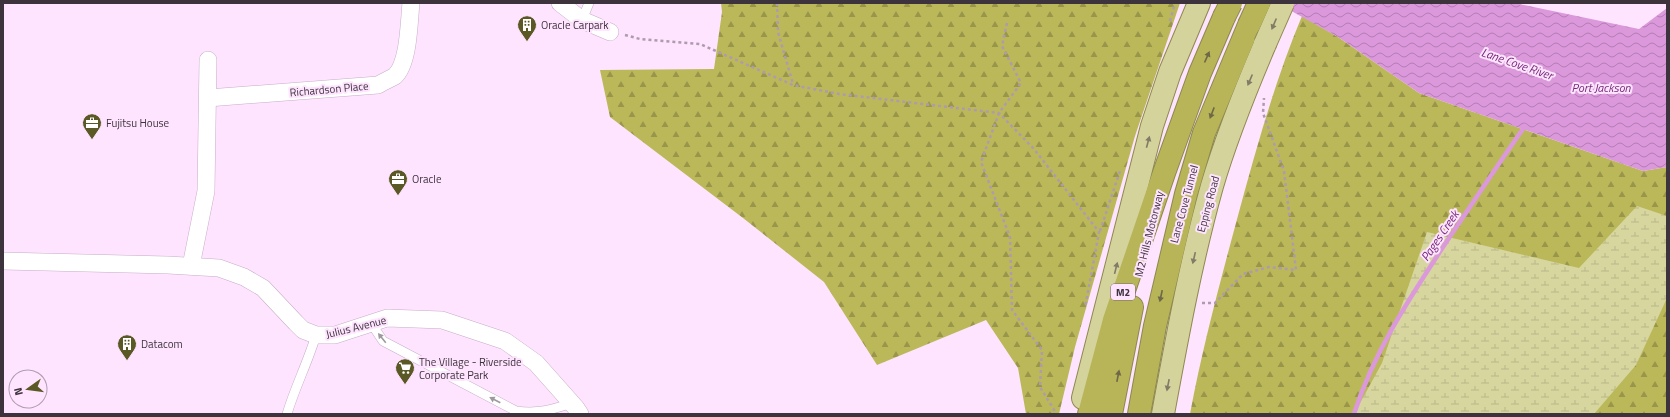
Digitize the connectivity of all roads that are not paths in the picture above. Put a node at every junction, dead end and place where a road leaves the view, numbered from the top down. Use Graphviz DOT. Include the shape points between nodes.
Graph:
graph roads {
  1 [pos="411,3"];
  2 [pos="560,3"];
  3 [pos="589,3"];
  4 [pos="1259,3"];
  5 [pos="1283,3"];
  6 [pos="1227,10"];
  7 [pos="1186,15"];
  8 [pos="582,20"];
  9 [pos="610,32"];
  10 [pos="208,60"];
  11 [pos="208,98"];
  12 [pos="1164,172"];
  13 [pos="3,261"];
  14 [pos="191,266"];
  15 [pos="371,323"];
  16 [pos="316,336"];
  17 [pos="576,408"];
  18 [pos="287,414"];
  19 [pos="1079,414"];
  20 [pos="1088,414"];
  21 [pos="1110,414"];
  22 [pos="1138,414"];
  23 [pos="1163,414"];
  1 -- 11 [label="street, Richardson Place" via="404,58 395,75 378,85"];
  2 -- 8 [label="street"];
  3 -- 8 [label="lane"];
  4 -- 22 [label="highway, Lane Cove Tunnel, one-way, bridge" via="1204,133 1186,194 1155,326"];
  5 -- 23 [label="main road, Epping Road, one-way, bridge" via="1242,98 1212,186 1187,288"];
  12 -- 6 [label="highway, M2, one-way" via="1200,73"];
  19 -- 7 [label="main road, one-way" via="1152,126"];
  8 -- 9 [label="street"];
  10 -- 11 [label="street"];
  11 -- 14 [label="street" via="206,191"];
  12 -- 20 [label="highway, M2" via="1114,320"];
  21 -- 12 [label="highway, M2 Hills Motorway / M2, one-way"];
  13 -- 14 [label="street, Julius Avenue"];
  14 -- 16 [label="street, Julius Avenue" via="219,268 253,281 264,288 303,330"];
  15 -- 16 [label="street, Julius Avenue" via="335,335"];
  17 -- 15 [label="lane, one-way" via="530,413 516,411 383,341"];
  15 -- 17 [label="street, Julius Avenue" via="387,318 442,320 505,340 536,363"];
  16 -- 18 [label="lane"];
}
